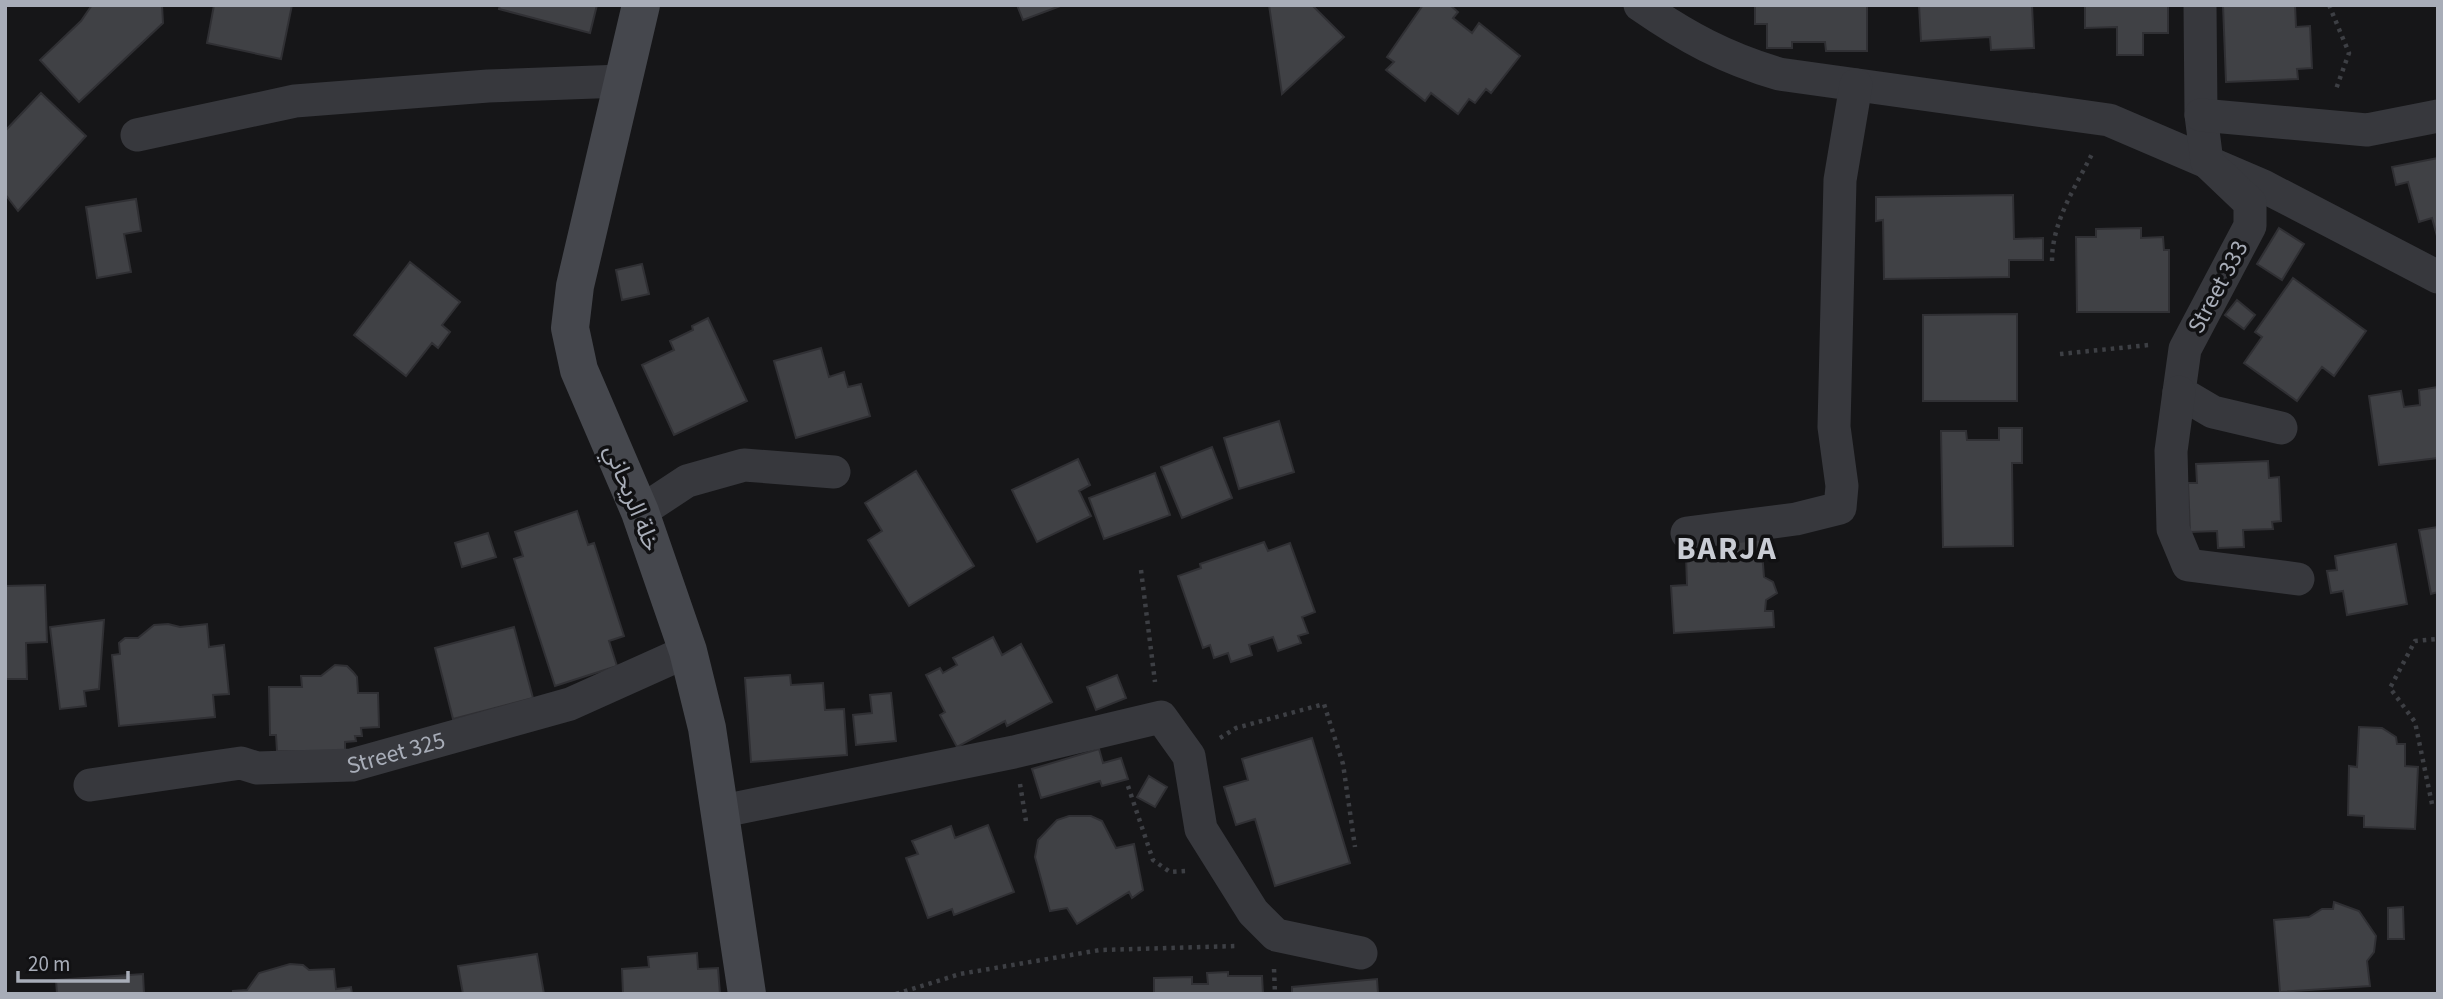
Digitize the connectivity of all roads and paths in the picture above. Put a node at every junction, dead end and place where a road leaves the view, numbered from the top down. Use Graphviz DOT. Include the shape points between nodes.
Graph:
graph roads {
  1 [pos="641,5"];
  2 [pos="1640,5"];
  3 [pos="2200,5"];
  4 [pos="2329,5"];
  5 [pos="622,81"];
  6 [pos="1856,85"];
  7 [pos="2332,99"];
  8 [pos="2201,115"];
  9 [pos="2438,116"];
  10 [pos="2109,120"];
  11 [pos="137,135"];
  12 [pos="2207,162"];
  13 [pos="2052,261"];
  14 [pos="2438,277"];
  15 [pos="2185,349"];
  16 [pos="2060,354"];
  17 [pos="2179,392"];
  18 [pos="2281,428"];
  19 [pos="834,472"];
  20 [pos="640,512"];
  21 [pos="1687,533"];
  22 [pos="1141,570"];
  23 [pos="2298,579"];
  24 [pos="2438,639"];
  25 [pos="688,651"];
  26 [pos="1161,717"];
  27 [pos="1189,757"];
  28 [pos="90,785"];
  29 [pos="1128,786"];
  30 [pos="2432,804"];
  31 [pos="718,811"];
  32 [pos="1355,847"];
  33 [pos="1225,867"];
  34 [pos="1247,946"];
  35 [pos="1361,953"];
  36 [pos="1273,957"];
  37 [pos="747,994"];
  38 [pos="896,994"];
  39 [pos="1275,994"];
  1 -- 5 [label="main road, خلة الريحاني"];
  2 -- 6 [label="street" via="1685,36 1735,61 1779,74"];
  3 -- 8 [label="street"];
  4 -- 7 [label="path" via="2350,53"];
  5 -- 11 [label="street" via="295,101"];
  5 -- 20 [label="main road, خلة الريحاني" via="575,286 570,328 579,370"];
  6 -- 10 [label="street"];
  6 -- 21 [label="street" via="1840,180 1834,427 1842,486 1840,508 1796,519"];
  8 -- 9 [label="street" via="2367,130"];
  8 -- 12 [label="street"];
  10 -- 12 [label="street"];
  10 -- 13 [label="path" via="2062,212"];
  12 -- 14 [label="street"];
  12 -- 15 [label="street, Street 333" via="2250,203 2250,226"];
  15 -- 16 [label="path" via="2156,344"];
  15 -- 17 [label="street, Street 333"];
  17 -- 18 [label="street" via="2213,412"];
  17 -- 23 [label="street, Street 333" via="2171,451 2173,528 2188,565"];
  19 -- 20 [label="street" via="744,465 687,481"];
  20 -- 25 [label="main road, خلة الريحاني"];
  22 -- 26 [label="path"];
  24 -- 30 [label="path" via="2415,641 2390,688 2415,722"];
  25 -- 28 [label="street, Street 325" via="570,704 352,765 257,768 241,762"];
  25 -- 31 [label="main road, خلة الريحاني" via="707,728"];
  26 -- 27 [label="street"];
  26 -- 31 [label="street" via="1014,752"];
  27 -- 32 [label="path" via="1236,728 1324,704 1343,764"];
  27 -- 33 [label="street" via="1201,829"];
  29 -- 33 [label="path" via="1153,860 1170,872"];
  31 -- 37 [label="main road, خلة الريحاني"];
  33 -- 35 [label="street" via="1253,912 1276,935"];
  34 -- 38 [label="path" via="1100,950 960,974"];
  36 -- 39 [label="path"];
}
